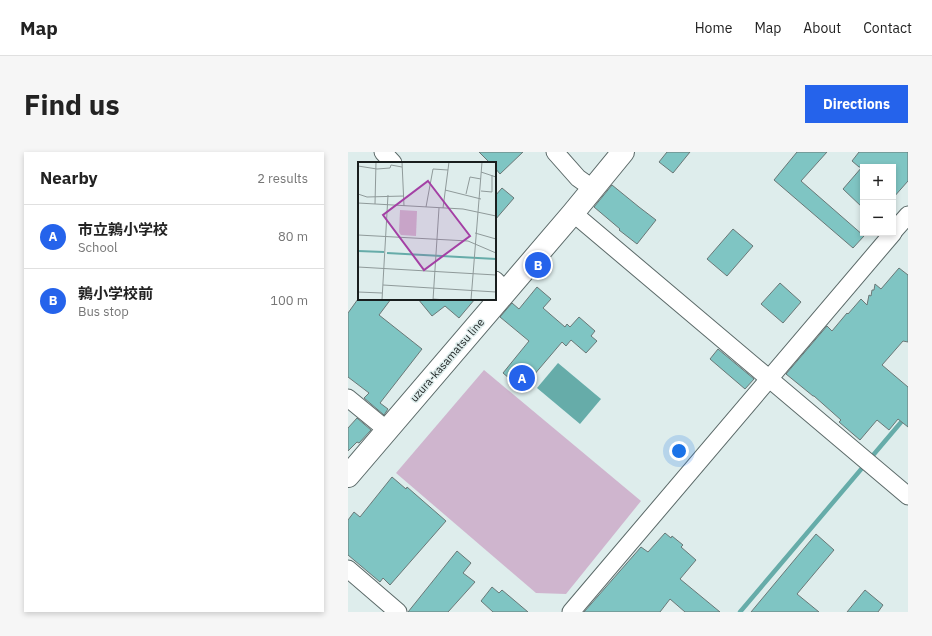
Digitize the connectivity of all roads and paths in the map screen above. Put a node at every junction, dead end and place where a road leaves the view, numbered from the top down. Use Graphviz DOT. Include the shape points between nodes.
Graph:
graph roads {
  1 [pos="383,152"];
  2 [pos="554,152"];
  3 [pos="623,152"];
  4 [pos="391,162"];
  5 [pos="592,188"];
  6 [pos="573,213"];
  7 [pos="908,215"];
  8 [pos="896,229"];
  9 [pos="890,236"];
  10 [pos="501,286"];
  11 [pos="490,300"];
  12 [pos="769,378"];
  13 [pos="348,398"];
  14 [pos="387,430"];
  15 [pos="348,476"];
  16 [pos="908,496"];
  17 [pos="348,569"];
  18 [pos="398,612"];
  19 [pos="571,612"];
  1 -- 4 [label="street"];
  2 -- 5 [label="street" via="578,178"];
  3 -- 5 [label="main road, uzura-kasamatsu line"];
  5 -- 6 [label="main road, uzura-kasamatsu line"];
  6 -- 10 [label="main road, uzura-kasamatsu line"];
  6 -- 12 [label="street"];
  7 -- 8 [label="street"];
  9 -- 12 [label="street"];
  11 -- 14 [label="main road, uzura-kasamatsu line"];
  12 -- 16 [label="street"];
  12 -- 19 [label="street"];
  13 -- 14 [label="street"];
  14 -- 15 [label="main road, uzura-kasamatsu line"];
  17 -- 18 [label="street"];
}
